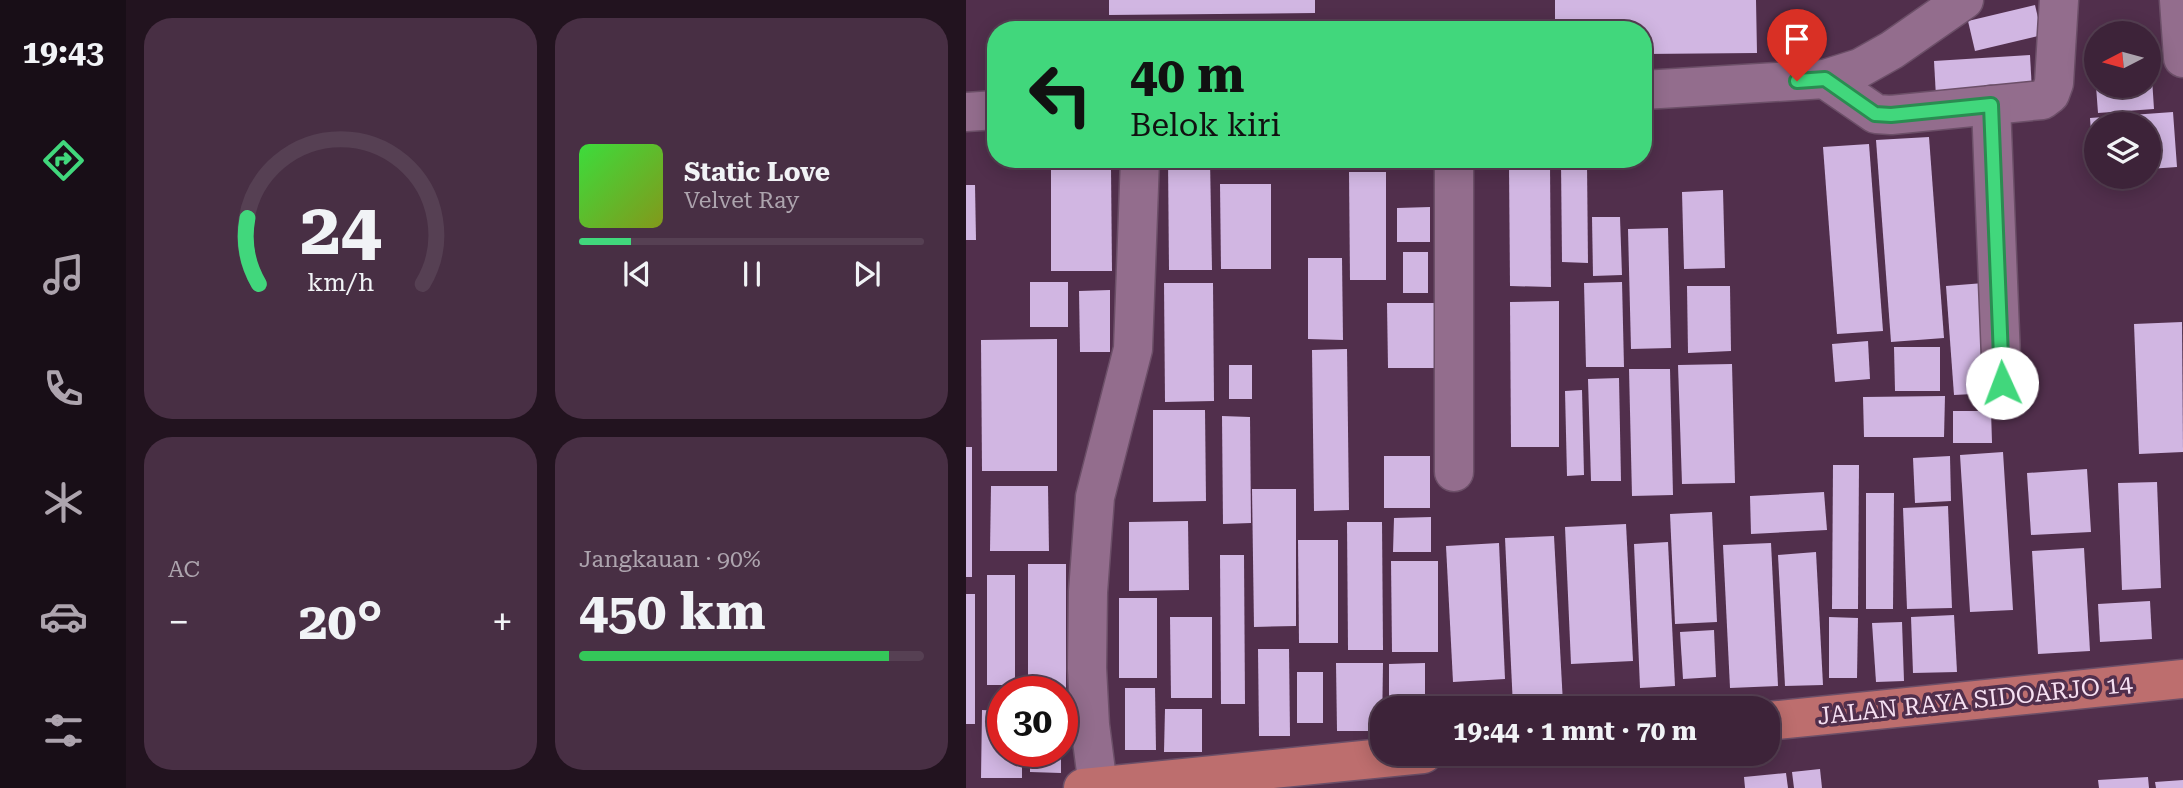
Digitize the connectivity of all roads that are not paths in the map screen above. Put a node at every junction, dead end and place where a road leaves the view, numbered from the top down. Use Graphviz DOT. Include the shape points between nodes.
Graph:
graph roads {
  1 [pos="1964,0"];
  2 [pos="2059,0"];
  3 [pos="2179,0"];
  4 [pos="2183,58"];
  5 [pos="1825,79"];
  6 [pos="1652,89"];
  7 [pos="1991,105"];
  8 [pos="987,111"];
  9 [pos="966,112"];
  10 [pos="1140,168"];
  11 [pos="1454,168"];
  12 [pos="2002,383"];
  13 [pos="1454,472"];
  14 [pos="2183,679"];
  15 [pos="1780,720"];
  16 [pos="1370,760"];
  17 [pos="1182,783"];
  18 [pos="1090,787"];
  1 -- 5 [label="street" via="1860,68"];
  2 -- 7 [label="street" via="2050,94 2042,100"];
  3 -- 4 [label="street"];
  5 -- 6 [label="street"];
  5 -- 7 [label="street" via="1875,114"];
  7 -- 12 [label="street"];
  8 -- 9 [label="street"];
  10 -- 18 [label="street" via="1133,349 1095,497 1088,592"];
  11 -- 13 [label="street"];
  14 -- 15 [label="main road, JALAN RAYA SIDOARJO 14"];
  16 -- 17 [label="main road"];
  17 -- 18 [label="main road"];
}
